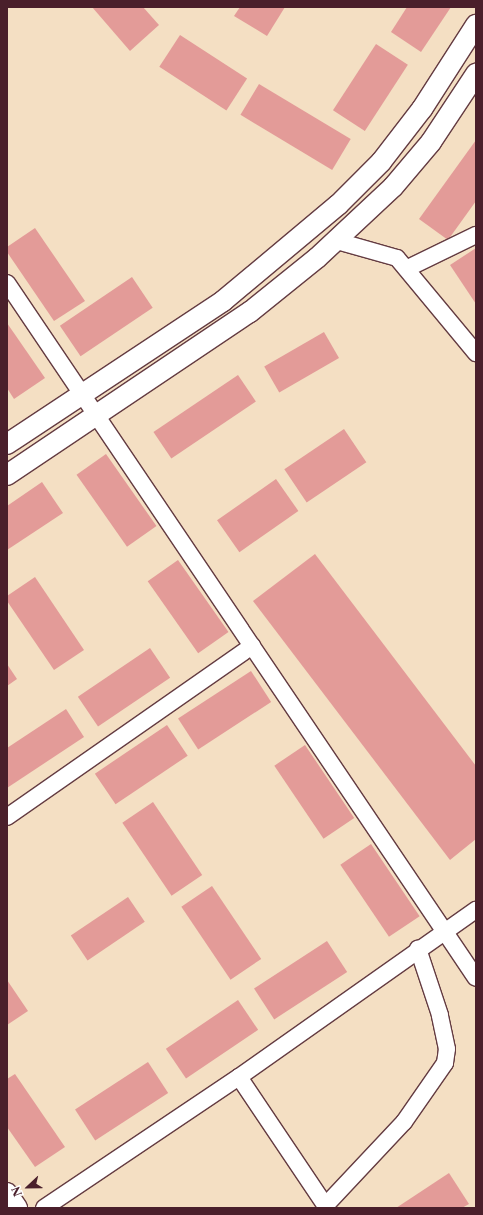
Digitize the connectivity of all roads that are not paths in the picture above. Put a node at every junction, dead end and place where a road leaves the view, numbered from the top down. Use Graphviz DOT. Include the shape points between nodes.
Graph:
graph roads {
  1 [pos="476,26"];
  2 [pos="476,74"];
  3 [pos="476,235"];
  4 [pos="337,241"];
  5 [pos="408,268"];
  6 [pos="7,283"];
  7 [pos="476,353"];
  8 [pos="82,395"];
  9 [pos="96,417"];
  10 [pos="7,444"];
  11 [pos="7,475"];
  12 [pos="252,646"];
  13 [pos="7,817"];
  14 [pos="476,910"];
  15 [pos="445,930"];
  16 [pos="418,949"];
  17 [pos="476,978"];
  18 [pos="239,1078"];
  19 [pos="7,1193"];
  20 [pos="327,1207"];
  21 [pos="17,1208"];
  22 [pos="44,1208"];
  1 -- 8 [label="street" via="422,109 381,162 338,205 223,301"];
  2 -- 4 [label="street" via="432,142 393,187"];
  3 -- 5 [label="street"];
  4 -- 5 [label="street" via="382,252"];
  4 -- 9 [label="street" via="250,312"];
  5 -- 7 [label="street"];
  6 -- 8 [label="street"];
  8 -- 9 [label="street"];
  8 -- 10 [label="street"];
  9 -- 11 [label="street"];
  9 -- 12 [label="street"];
  12 -- 13 [label="street"];
  12 -- 15 [label="street"];
  14 -- 15 [label="street"];
  15 -- 16 [label="street"];
  15 -- 17 [label="street"];
  16 -- 18 [label="street"];
  16 -- 20 [label="street" via="440,1015 447,1049 445,1063 404,1122"];
  18 -- 20 [label="street"];
  18 -- 22 [label="street"];
  19 -- 21 [label="street"];
}
